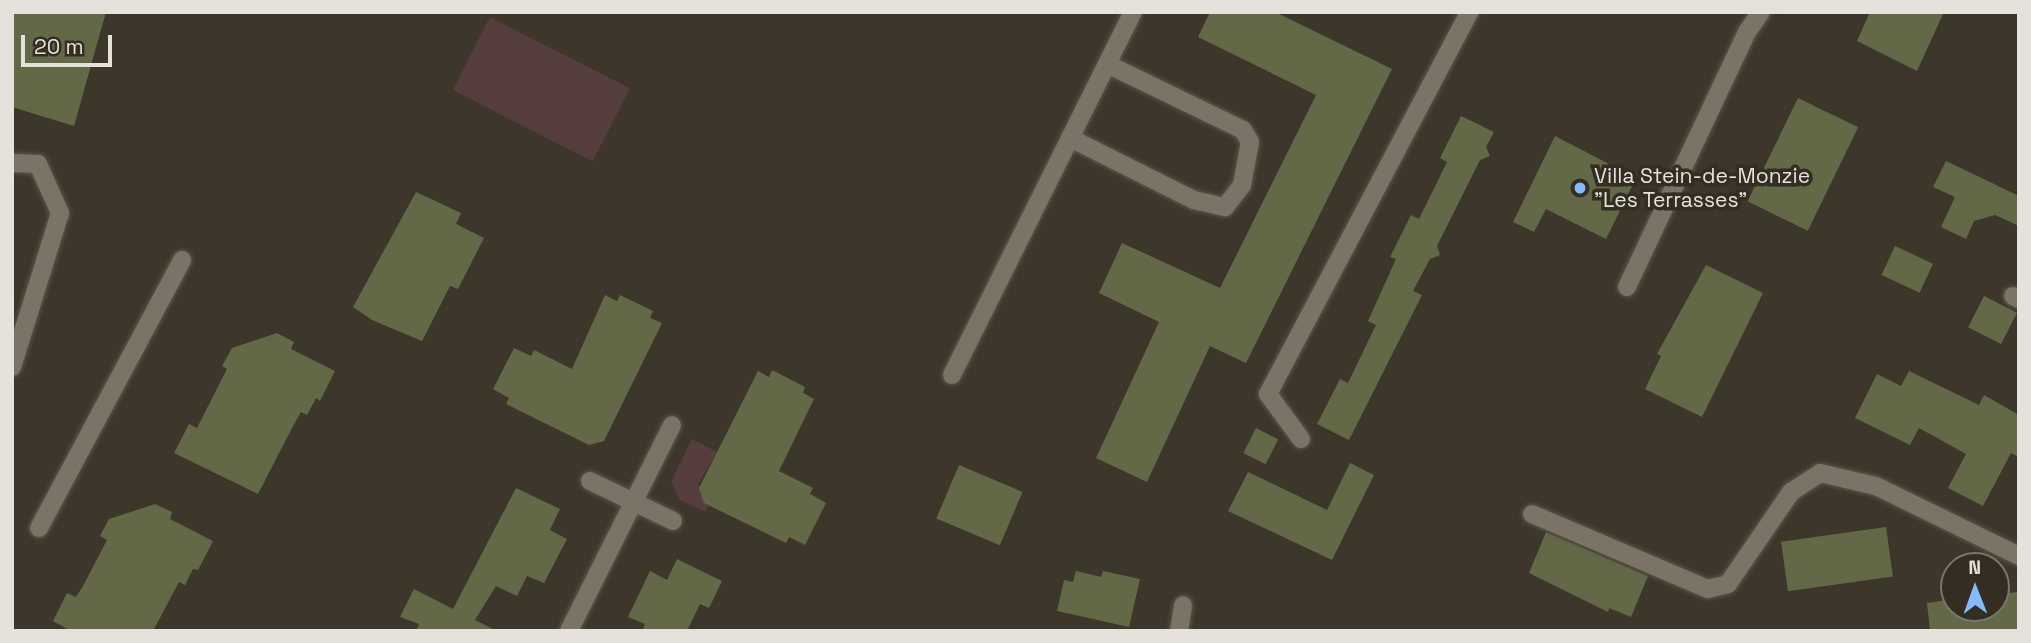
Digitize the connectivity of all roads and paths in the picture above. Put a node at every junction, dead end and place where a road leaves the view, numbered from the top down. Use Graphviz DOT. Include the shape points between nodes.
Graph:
graph roads {
  1 [pos="1133,12"];
  2 [pos="1469,12"];
  3 [pos="1761,12"];
  4 [pos="1108,64"];
  5 [pos="1070,138"];
  6 [pos="12,163"];
  7 [pos="182,260"];
  8 [pos="1627,287"];
  9 [pos="12,367"];
  10 [pos="952,375"];
  11 [pos="673,425"];
  12 [pos="1301,439"];
  13 [pos="590,481"];
  14 [pos="634,502"];
  15 [pos="1532,514"];
  16 [pos="673,521"];
  17 [pos="39,528"];
  18 [pos="2019,556"];
  19 [pos="1183,606"];
  20 [pos="569,631"];
  21 [pos="1179,631"];
  1 -- 4 [label="street"];
  2 -- 12 [label="street" via="1268,394"];
  3 -- 8 [label="street" via="1747,32"];
  4 -- 5 [label="street"];
  4 -- 5 [label="street" via="1243,130 1250,142 1242,185 1224,207 1194,200"];
  5 -- 10 [label="street"];
  6 -- 9 [label="street" via="38,164 60,213"];
  7 -- 17 [label="street"];
  11 -- 14 [label="street"];
  13 -- 14 [label="street"];
  14 -- 16 [label="street"];
  14 -- 20 [label="street"];
  15 -- 18 [label="street" via="1708,589 1728,584 1791,492 1820,473 1876,486"];
  19 -- 21 [label="street"];
}
